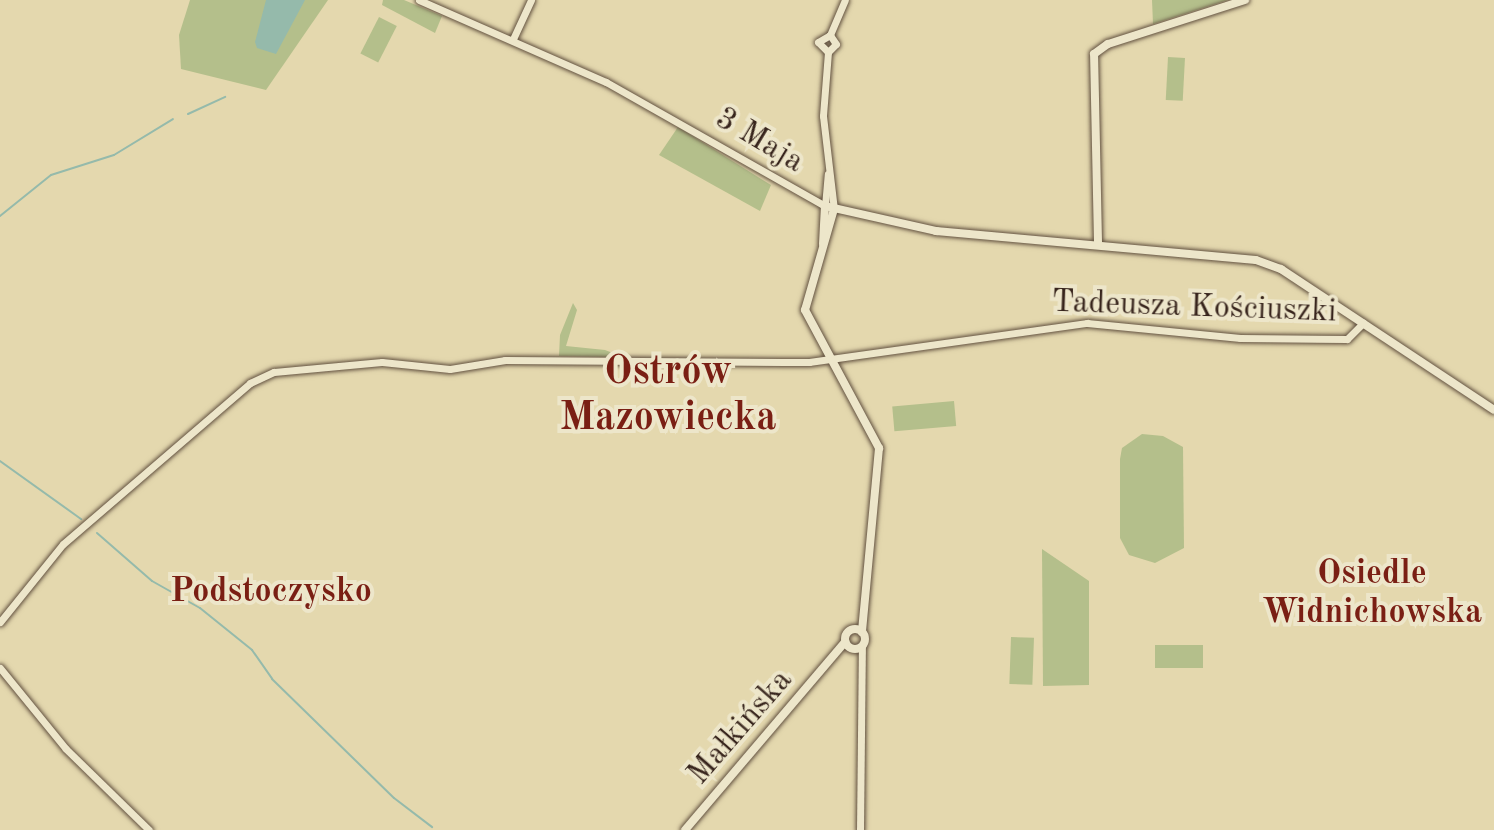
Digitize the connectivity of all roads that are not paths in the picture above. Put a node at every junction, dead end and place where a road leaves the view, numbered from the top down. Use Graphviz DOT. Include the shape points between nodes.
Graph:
graph roads {
  1 [pos="419,0"];
  2 [pos="531,0"];
  3 [pos="845,0"];
  4 [pos="1245,0"];
  5 [pos="830,35"];
  6 [pos="513,39"];
  7 [pos="828,52"];
  8 [pos="828,174"];
  9 [pos="827,187"];
  10 [pos="808,198"];
  11 [pos="830,207"];
  12 [pos="1098,242"];
  13 [pos="1363,323"];
  14 [pos="826,358"];
  15 [pos="1494,410"];
  16 [pos="0,622"];
  17 [pos="859,630"];
  18 [pos="853,646"];
  19 [pos="0,668"];
  20 [pos="149,830"];
  21 [pos="685,830"];
  22 [pos="860,830"];
  1 -- 6 [label="street, 3 Maja"];
  2 -- 6 [label="street"];
  3 -- 5 [label="street"];
  4 -- 12 [label="main road" via="1108,44 1094,54"];
  5 -- 7 [label="street" via="836,44"];
  5 -- 7 [label="street" via="818,42"];
  6 -- 10 [label="street, 3 Maja" via="662,111"];
  7 -- 8 [label="street" via="823,116"];
  8 -- 9 [label="street"];
  8 -- 11 [label="street"];
  9 -- 10 [label="street"];
  9 -- 11 [label="street"];
  10 -- 11 [label="street, 3 Maja"];
  11 -- 12 [label="main road, 3 Maja" via="936,231"];
  11 -- 14 [label="main road" via="805,304"];
  12 -- 13 [label="main road, 3 Maja" via="1264,262"];
  13 -- 14 [label="street, Tadeusza Kościuszki" via="1347,339 1240,338 1117,324 1051,325"];
  13 -- 15 [label="main road, 3 Maja"];
  14 -- 16 [label="street, Tadeusza Kościuszki" via="505,360 467,367 382,362 274,372 250,383 63,544"];
  14 -- 17 [label="main road, Małkińska" via="879,448"];
  17 -- 18 [label="main road"];
  17 -- 18 [label="main road, Małkińska" via="846,634"];
  18 -- 21 [label="main road, Małkińska" via="834,657"];
  18 -- 22 [label="street" via="862,664"];
  19 -- 20 [label="street" via="66,749"];
}
